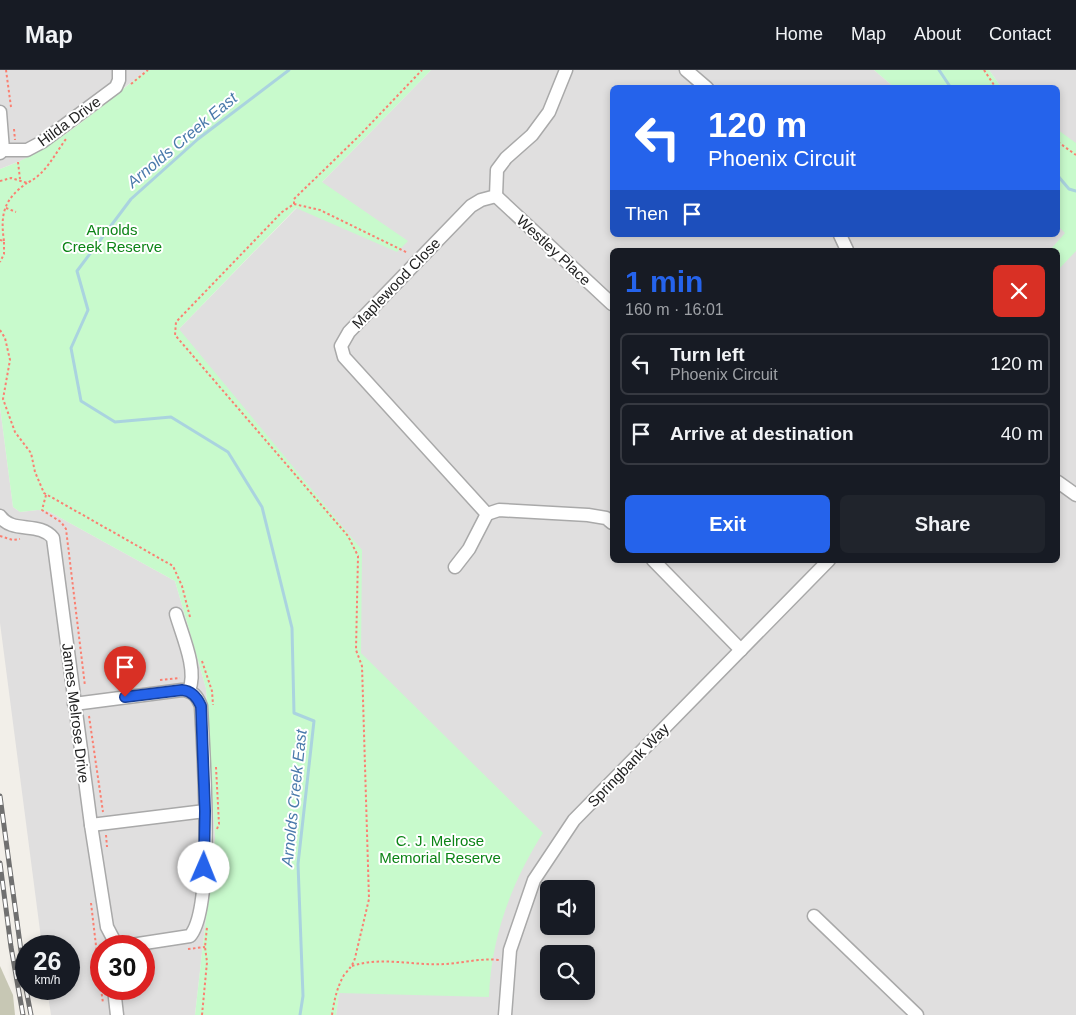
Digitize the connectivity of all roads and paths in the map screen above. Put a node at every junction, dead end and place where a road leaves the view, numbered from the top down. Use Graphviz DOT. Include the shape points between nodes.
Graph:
graph roads {
  1 [pos="119,70"];
  2 [pos="422,70"];
  3 [pos="566,70"];
  4 [pos="686,70"];
  5 [pos="984,70"];
  6 [pos="704,85"];
  7 [pos="994,85"];
  8 [pos="0,112"];
  9 [pos="1060,143"];
  10 [pos="2,151"];
  11 [pos="1076,155"];
  12 [pos="27,183"];
  13 [pos="496,196"];
  14 [pos="294,204"];
  15 [pos="6,208"];
  16 [pos="16,212"];
  17 [pos="0,240"];
  18 [pos="4,241"];
  19 [pos="420,259"];
  20 [pos="0,262"];
  21 [pos="610,302"];
  22 [pos="0,330"];
  23 [pos="1060,483"];
  24 [pos="1076,495"];
  25 [pos="487,514"];
  26 [pos="0,516"];
  27 [pos="610,521"];
  28 [pos="656,563"];
  29 [pos="826,563"];
  30 [pos="454,567"];
  31 [pos="176,614"];
  32 [pos="191,622"];
  33 [pos="740,650"];
  34 [pos="200,659"];
  35 [pos="188,690"];
  36 [pos="74,704"];
  37 [pos="213,709"];
  38 [pos="216,764"];
  39 [pos="205,811"];
  40 [pos="91,825"];
  41 [pos="217,831"];
  42 [pos="814,916"];
  43 [pos="207,926"];
  44 [pos="111,935"];
  45 [pos="155,941"];
  46 [pos="493,960"];
  47 [pos="352,966"];
  48 [pos="115,1000"];
  49 [pos="117,1015"];
  50 [pos="202,1015"];
  51 [pos="332,1015"];
  52 [pos="506,1015"];
  53 [pos="917,1015"];
  1 -- 10 [label="street, Hilda Drive" via="116,87 57,132 26,150"];
  2 -- 14 [label="path" via="294,199"];
  3 -- 13 [label="street" via="549,112 532,135 497,170"];
  4 -- 6 [label="street"];
  5 -- 7 [label="path"];
  8 -- 10 [label="street"];
  9 -- 11 [label="path"];
  12 -- 15 [label="path" via="14,192"];
  13 -- 19 [label="street, Maplewood Close" via="470,206"];
  13 -- 21 [label="street, Westley Place"];
  14 -- 19 [label="path" via="320,210"];
  14 -- 47 [label="path" via="282,212 176,322 175,335 348,536 358,556 356,650 362,666 369,898"];
  15 -- 16 [label="path"];
  15 -- 18 [label="path" via="2,217"];
  17 -- 18 [label="path"];
  18 -- 20 [label="path"];
  19 -- 25 [label="street, Maplewood Close" via="349,332 341,346 344,357"];
  22 -- 32 [label="path" via="10,360 3,399 15,432 31,453 44,493 173,566"];
  23 -- 24 [label="street"];
  25 -- 27 [label="street" via="499,510 588,514"];
  25 -- 30 [label="street" via="469,549"];
  26 -- 36 [label="street, James Melrose Drive" via="13,525 40,528 53,538"];
  28 -- 33 [label="street"];
  29 -- 33 [label="street, Springbank Way"];
  31 -- 35 [label="street" via="191,664 192,683"];
  33 -- 52 [label="street, Springbank Way" via="574,820 534,880 510,950"];
  34 -- 37 [label="path" via="212,691"];
  35 -- 36 [label="street"];
  35 -- 39 [label="street" via="197,696 201,706"];
  36 -- 40 [label="street, James Melrose Drive"];
  38 -- 41 [label="path"];
  39 -- 40 [label="street"];
  39 -- 45 [label="street" via="204,868 195,931 190,936"];
  40 -- 44 [label="street, James Melrose Drive" via="107,927"];
  42 -- 53 [label="street"];
  43 -- 50 [label="path"];
  46 -- 47 [label="path" via="445,964 366,961"];
  47 -- 51 [label="path" via="334,999"];
  48 -- 49 [label="street"];
}
